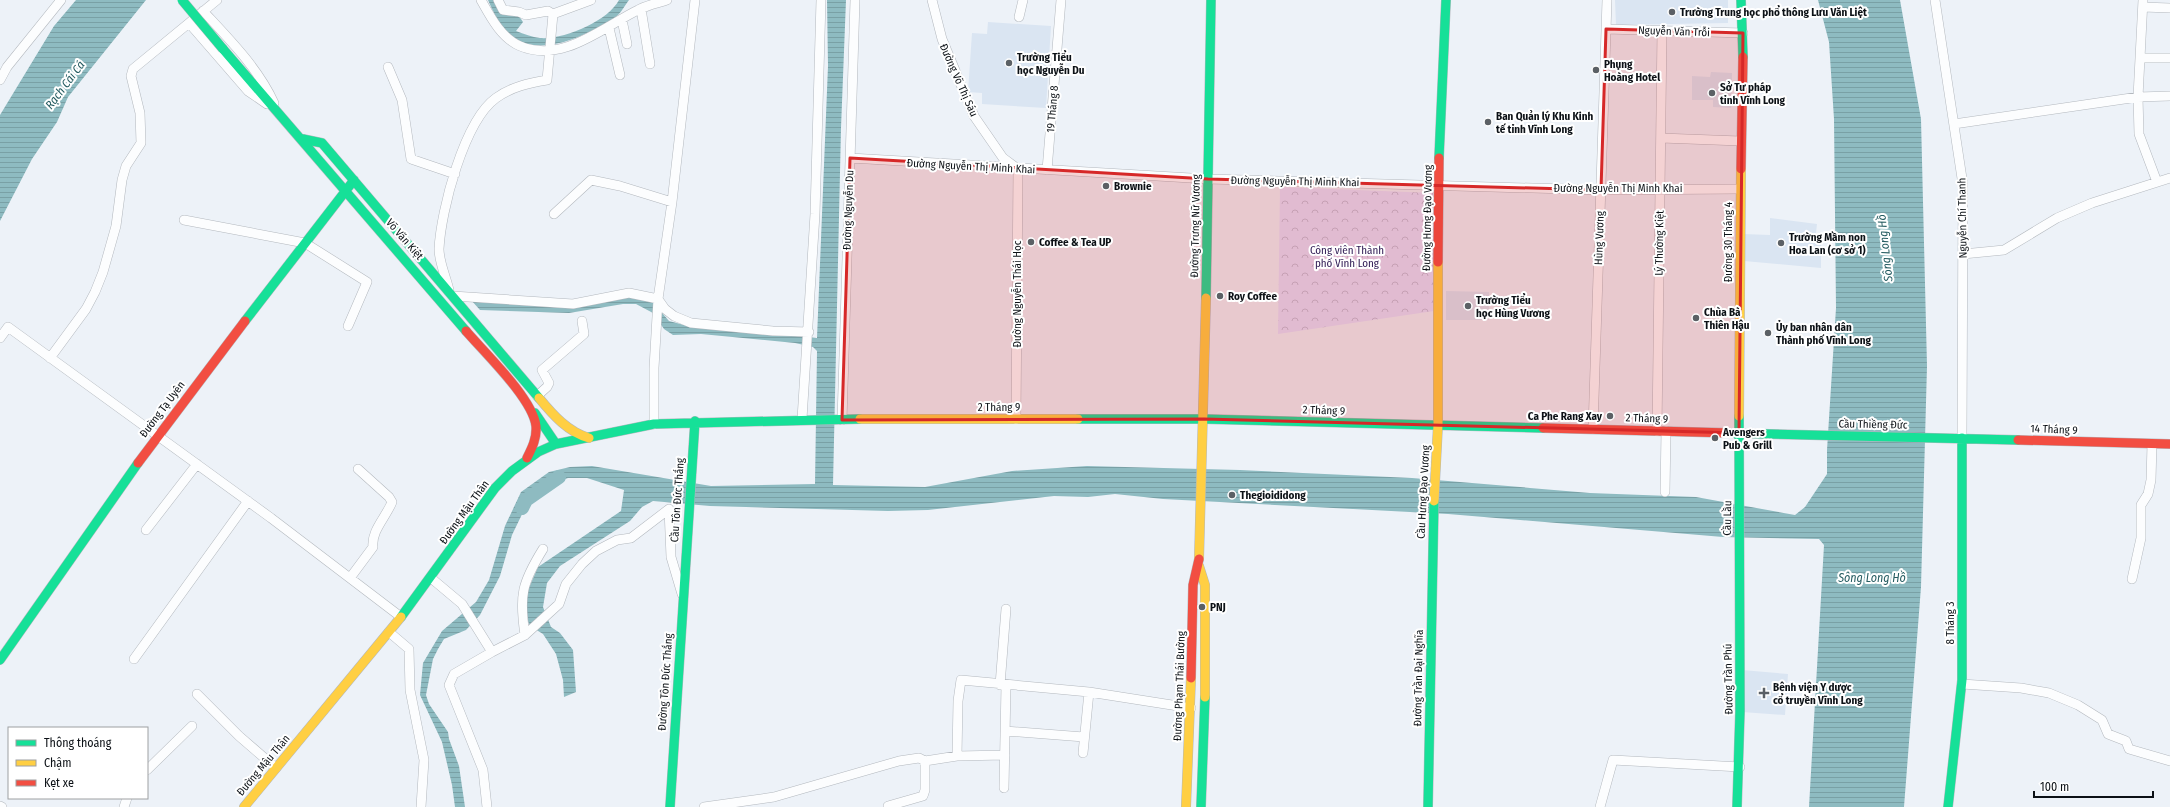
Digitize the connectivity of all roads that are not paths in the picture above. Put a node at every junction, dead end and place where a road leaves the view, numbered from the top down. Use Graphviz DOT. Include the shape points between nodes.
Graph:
graph roads {
  1 [pos="60,0"];
  2 [pos="182,0"];
  3 [pos="217,0"];
  4 [pos="480,0"];
  5 [pos="498,0"];
  6 [pos="591,0"];
  7 [pos="667,0"];
  8 [pos="695,0"];
  9 [pos="821,0"];
  10 [pos="855,0"];
  11 [pos="932,0"];
  12 [pos="1023,0"];
  13 [pos="1061,0"];
  14 [pos="1211,0"];
  15 [pos="1446,0"];
  16 [pos="1607,0"];
  17 [pos="1741,0"];
  18 [pos="1935,0"];
  19 [pos="2143,4"];
  20 [pos="2170,8"];
  21 [pos="641,9"];
  22 [pos="203,11"];
  23 [pos="553,17"];
  24 [pos="1019,17"];
  25 [pos="622,20"];
  26 [pos="189,23"];
  27 [pos="609,28"];
  28 [pos="1606,29"];
  29 [pos="1662,30"];
  30 [pos="1743,33"];
  31 [pos="627,44"];
  32 [pos="551,47"];
  33 [pos="2140,58"];
  34 [pos="2170,58"];
  35 [pos="3,64"];
  36 [pos="650,64"];
  37 [pos="388,67"];
  38 [pos="620,75"];
  39 [pos="0,80"];
  40 [pos="2170,96"];
  41 [pos="2138,97"];
  42 [pos="277,110"];
  43 [pos="1954,124"];
  44 [pos="1661,138"];
  45 [pos="303,139"];
  46 [pos="1740,141"];
  47 [pos="850,158"];
  48 [pos="1018,169"];
  49 [pos="1047,170"];
  50 [pos="455,174"];
  51 [pos="2170,178"];
  52 [pos="1208,179"];
  53 [pos="354,180"];
  54 [pos="2157,182"];
  55 [pos="1438,184"];
  56 [pos="1660,188"];
  57 [pos="1740,189"];
  58 [pos="347,190"];
  59 [pos="1601,190"];
  60 [pos="672,202"];
  61 [pos="554,214"];
  62 [pos="184,220"];
  63 [pos="305,243"];
  64 [pos="1964,254"];
  65 [pos="451,294"];
  66 [pos="658,301"];
  67 [pos="582,321"];
  68 [pos="348,326"];
  69 [pos="809,332"];
  70 [pos="0,338"];
  71 [pos="50,358"];
  72 [pos="539,399"];
  73 [pos="531,409"];
  74 [pos="1204,418"];
  75 [pos="806,419"];
  76 [pos="1016,419"];
  77 [pos="558,420"];
  78 [pos="840,420"];
  79 [pos="695,422"];
  80 [pos="654,424"];
  81 [pos="1438,425"];
  82 [pos="1593,429"];
  83 [pos="1661,431"];
  84 [pos="1739,433"];
  85 [pos="156,435"];
  86 [pos="1808,435"];
  87 [pos="1437,437"];
  88 [pos="1937,437"];
  89 [pos="589,438"];
  90 [pos="1962,438"];
  91 [pos="556,444"];
  92 [pos="2152,444"];
  93 [pos="2170,444"];
  94 [pos="527,458"];
  95 [pos="197,464"];
  96 [pos="358,469"];
  97 [pos="1739,484"];
  98 [pos="1664,492"];
  99 [pos="248,501"];
  100 [pos="1202,516"];
  101 [pos="146,530"];
  102 [pos="544,548"];
  103 [pos="1432,549"];
  104 [pos="1738,552"];
  105 [pos="685,558"];
  106 [pos="1199,566"];
  107 [pos="350,578"];
  108 [pos="431,578"];
  109 [pos="2132,579"];
  110 [pos="683,596"];
  111 [pos="1006,609"];
  112 [pos="401,617"];
  113 [pos="389,632"];
  114 [pos="525,635"];
  115 [pos="492,652"];
  116 [pos="134,659"];
  117 [pos="0,660"];
  118 [pos="1962,684"];
  119 [pos="1003,685"];
  120 [pos="1088,692"];
  121 [pos="197,694"];
  122 [pos="1191,708"];
  123 [pos="1204,709"];
  124 [pos="192,726"];
  125 [pos="1005,731"];
  126 [pos="1084,736"];
  127 [pos="1083,753"];
  128 [pos="1005,755"];
  129 [pos="958,756"];
  130 [pos="925,761"];
  131 [pos="2170,761"];
  132 [pos="1740,767"];
  133 [pos="276,768"];
  134 [pos="148,769"];
  135 [pos="1004,788"];
  136 [pos="247,806"];
  137 [pos="888,806"];
  138 [pos="421,807"];
  139 [pos="487,807"];
  140 [pos="670,807"];
  141 [pos="704,807"];
  142 [pos="1186,807"];
  143 [pos="1201,807"];
  144 [pos="1428,807"];
  145 [pos="1600,807"];
  146 [pos="1737,807"];
  147 [pos="1948,807"];
  1 -- 35 [label="street"];
  2 -- 42 [label="main road, Võ Văn Kiệt, bridge"];
  3 -- 22 [label="street"];
  4 -- 32 [label="street" via="491,19 519,46 543,51"];
  5 -- 23 [label="street" via="503,10 526,15 548,11"];
  6 -- 23 [label="street"];
  7 -- 21 [label="street"];
  8 -- 60 [label="street"];
  9 -- 69 [label="street" via="816,214"];
  10 -- 47 [label="street, Đường Nguyễn Du"];
  11 -- 48 [label="street, Đường Võ Thị Sáu" via="942,39 974,116 1002,158"];
  12 -- 24 [label="street"];
  13 -- 49 [label="street, 19 Tháng 8"];
  14 -- 52 [label="main road, Đường Trưng Nữ Vương"];
  15 -- 55 [label="main road, Đường Hưng Đạo Vương"];
  16 -- 28 [label="street, Hùng Vương"];
  17 -- 30 [label="main road, Đường 30 Tháng 4"];
  18 -- 43 [label="street, Nguyễn Chí Thanh"];
  19 -- 20 [label="street"];
  19 -- 33 [label="street"];
  21 -- 25 [label="street"];
  21 -- 36 [label="street"];
  22 -- 26 [label="street"];
  22 -- 42 [label="street" via="242,55 268,91"];
  23 -- 32 [label="street"];
  25 -- 27 [label="street"];
  25 -- 31 [label="street"];
  26 -- 42 [label="street" via="248,91 261,102"];
  26 -- 71 [label="street" via="133,69 131,76 141,120 142,143 126,166 116,226 97,286 86,309"];
  27 -- 32 [label="street" via="576,44"];
  27 -- 38 [label="street"];
  28 -- 29 [label="street, Nguyễn Văn Trỗi"];
  28 -- 59 [label="street, Hùng Vương"];
  29 -- 30 [label="street, Nguyễn Văn Trỗi"];
  29 -- 44 [label="street, Lý Thường Kiệt"];
  30 -- 46 [label="main road, Đường 30 Tháng 4"];
  32 -- 50 [label="street" via="547,80 526,83 496,98 477,118"];
  33 -- 34 [label="street"];
  33 -- 41 [label="street"];
  35 -- 39 [label="street"];
  37 -- 50 [label="street" via="402,100 411,159"];
  40 -- 41 [label="street"];
  41 -- 43 [label="street"];
  41 -- 54 [label="street" via="2139,134"];
  42 -- 45 [label="main road, Võ Văn Kiệt"];
  43 -- 64 [label="street, Nguyễn Chí Thanh" via="1964,185"];
  44 -- 46 [label="street"];
  44 -- 56 [label="street, Lý Thường Kiệt"];
  45 -- 53 [label="main road, Võ Văn Kiệt" via="322,143"];
  45 -- 58 [label="main road, Võ Văn Kiệt"];
  46 -- 57 [label="main road, Đường 30 Tháng 4"];
  47 -- 48 [label="street, Đường Nguyễn Thị Minh Khai"];
  47 -- 78 [label="street, Đường Nguyễn Du"];
  48 -- 49 [label="street, Đường Nguyễn Thị Minh Khai"];
  48 -- 76 [label="street, Đường Nguyễn Thái Học"];
  49 -- 52 [label="street, Đường Nguyễn Thị Minh Khai"];
  50 -- 65 [label="street" via="442,217 439,251"];
  51 -- 54 [label="street"];
  52 -- 55 [label="street, Đường Nguyễn Thị Minh Khai"];
  52 -- 74 [label="main road, Đường Trưng Nữ Vương"];
  53 -- 58 [label="main road, Đường Tạ Uyên"];
  53 -- 65 [label="main road, Võ Văn Kiệt"];
  54 -- 64 [label="street" via="2092,203 2057,218 2004,250"];
  55 -- 59 [label="street, Đường Nguyễn Thị Minh Khai"];
  55 -- 81 [label="main road, Đường Hưng Đạo Vương"];
  56 -- 57 [label="street, Đường Nguyễn Thị Minh Khai"];
  56 -- 59 [label="street, Đường Nguyễn Thị Minh Khai"];
  56 -- 83 [label="street, Lý Thường Kiệt"];
  57 -- 84 [label="main road, Đường 30 Tháng 4"];
  58 -- 63 [label="main road, Đường Tạ Uyên"];
  58 -- 73 [label="main road, Võ Văn Kiệt"];
  59 -- 82 [label="street, Hùng Vương"];
  60 -- 61 [label="street" via="591,180"];
  60 -- 66 [label="street"];
  62 -- 63 [label="street"];
  63 -- 68 [label="street" via="366,282"];
  63 -- 85 [label="main road, Đường Tạ Uyên"];
  64 -- 90 [label="street, Nguyễn Chí Thanh"];
  65 -- 66 [label="street" via="573,304 629,293"];
  65 -- 72 [label="main road, Võ Văn Kiệt"];
  66 -- 69 [label="street" via="674,316 691,324"];
  66 -- 80 [label="street"];
  67 -- 72 [label="street" via="584,334 542,370 548,383"];
  69 -- 75 [label="street"];
  70 -- 71 [label="street" via="8,327"];
  71 -- 85 [label="street"];
  72 -- 73 [label="main road"];
  72 -- 77 [label="main road, Võ Văn Kiệt"];
  73 -- 91 [label="main road"];
  73 -- 94 [label="main road, Võ Văn Kiệt" via="537,434"];
  74 -- 76 [label="main road, 2 Tháng 9"];
  74 -- 81 [label="main road, 2 Tháng 9"];
  74 -- 100 [label="main road, Đường Trưng Nữ Vương"];
  75 -- 78 [label="main road, 2 Tháng 9"];
  75 -- 79 [label="main road, Đường Mậu Thân"];
  76 -- 78 [label="main road, 2 Tháng 9"];
  77 -- 89 [label="main road, Võ Văn Kiệt" via="579,435"];
  77 -- 91 [label="main road"];
  79 -- 80 [label="main road, Đường Mậu Thân"];
  79 -- 105 [label="main road, Cầu Tôn Đức Thắng"];
  80 -- 89 [label="main road, Đường Mậu Thân"];
  81 -- 82 [label="main road, 2 Tháng 9"];
  81 -- 87 [label="main road, Đường Hưng Đạo Vương"];
  82 -- 83 [label="main road, 2 Tháng 9"];
  83 -- 84 [label="main road, 2 Tháng 9"];
  83 -- 98 [label="street, Lý Thường Kiệt"];
  84 -- 86 [label="main road, 2 Tháng 9"];
  84 -- 97 [label="main road, Đường 30 Tháng 4"];
  85 -- 95 [label="street"];
  85 -- 117 [label="main road, Đường Tạ Uyên"];
  86 -- 88 [label="main road, Cầu Thiềng Đức"];
  87 -- 103 [label="main road, Cầu Hưng Đạo Vương"];
  88 -- 90 [label="main road, 14 Tháng 9"];
  89 -- 91 [label="main road, Đường Mậu Thân"];
  90 -- 92 [label="main road, 14 Tháng 9"];
  90 -- 118 [label="main road, 8 Tháng 3"];
  91 -- 94 [label="main road, Đường Mậu Thân"];
  92 -- 93 [label="main road, 14 Tháng 9"];
  92 -- 109 [label="street" via="2151,480 2148,494 2141,505 2141,538"];
  94 -- 108 [label="main road, Đường Mậu Thân" via="495,488"];
  95 -- 99 [label="street"];
  95 -- 101 [label="street"];
  96 -- 107 [label="street" via="389,496 392,502 372,537 373,547"];
  97 -- 104 [label="main road, Cầu Lầu"];
  99 -- 107 [label="street"];
  99 -- 116 [label="street"];
  100 -- 106 [label="main road, Đường Phạm Thái Bường"];
  102 -- 114 [label="street" via="524,585 521,606"];
  103 -- 144 [label="main road, Đường Trần Đại Nghĩa"];
  104 -- 132 [label="main road, Đường Trần Phú"];
  105 -- 110 [label="main road, Đường Tôn Đức Thắng"];
  106 -- 122 [label="main road, Đường Phạm Thái Bường" via="1193,584"];
  106 -- 123 [label="main road, Đường Phạm Thái Bường" via="1205,584"];
  107 -- 112 [label="street"];
  108 -- 112 [label="main road, Đường Mậu Thân"];
  108 -- 115 [label="street" via="462,604"];
  110 -- 114 [label="street" via="671,557 669,509 631,538 617,540 582,564 566,584 559,604"];
  110 -- 140 [label="main road, Đường Tôn Đức Thắng"];
  111 -- 119 [label="street"];
  112 -- 113 [label="main road, Đường Mậu Thân"];
  113 -- 133 [label="main road, Đường Mậu Thân"];
  113 -- 138 [label="street" via="409,649 410,690 424,760"];
  114 -- 115 [label="street"];
  115 -- 139 [label="street" via="454,674 449,685 483,770"];
  118 -- 131 [label="street" via="2021,688 2049,693 2078,705 2102,720 2108,734 2126,742 2129,749"];
  118 -- 147 [label="main road, 8 Tháng 3"];
  119 -- 120 [label="street"];
  119 -- 125 [label="street"];
  119 -- 129 [label="street" via="961,680 958,701"];
  120 -- 122 [label="street"];
  120 -- 126 [label="street"];
  121 -- 133 [label="street"];
  122 -- 123 [label="main road"];
  122 -- 142 [label="main road, Đường Phạm Thái Bường"];
  123 -- 143 [label="main road, Đường Phạm Thái Bường"];
  124 -- 134 [label="street"];
  125 -- 126 [label="street"];
  125 -- 128 [label="street"];
  126 -- 127 [label="street"];
  128 -- 129 [label="street"];
  128 -- 135 [label="street"];
  129 -- 130 [label="street"];
  130 -- 137 [label="street" via="923,796"];
  130 -- 141 [label="street" via="919,758 899,761 774,797"];
  132 -- 145 [label="street" via="1613,760"];
  132 -- 146 [label="main road, Đường Trần Phú"];
  133 -- 136 [label="main road, Đường Mậu Thân"];
}
